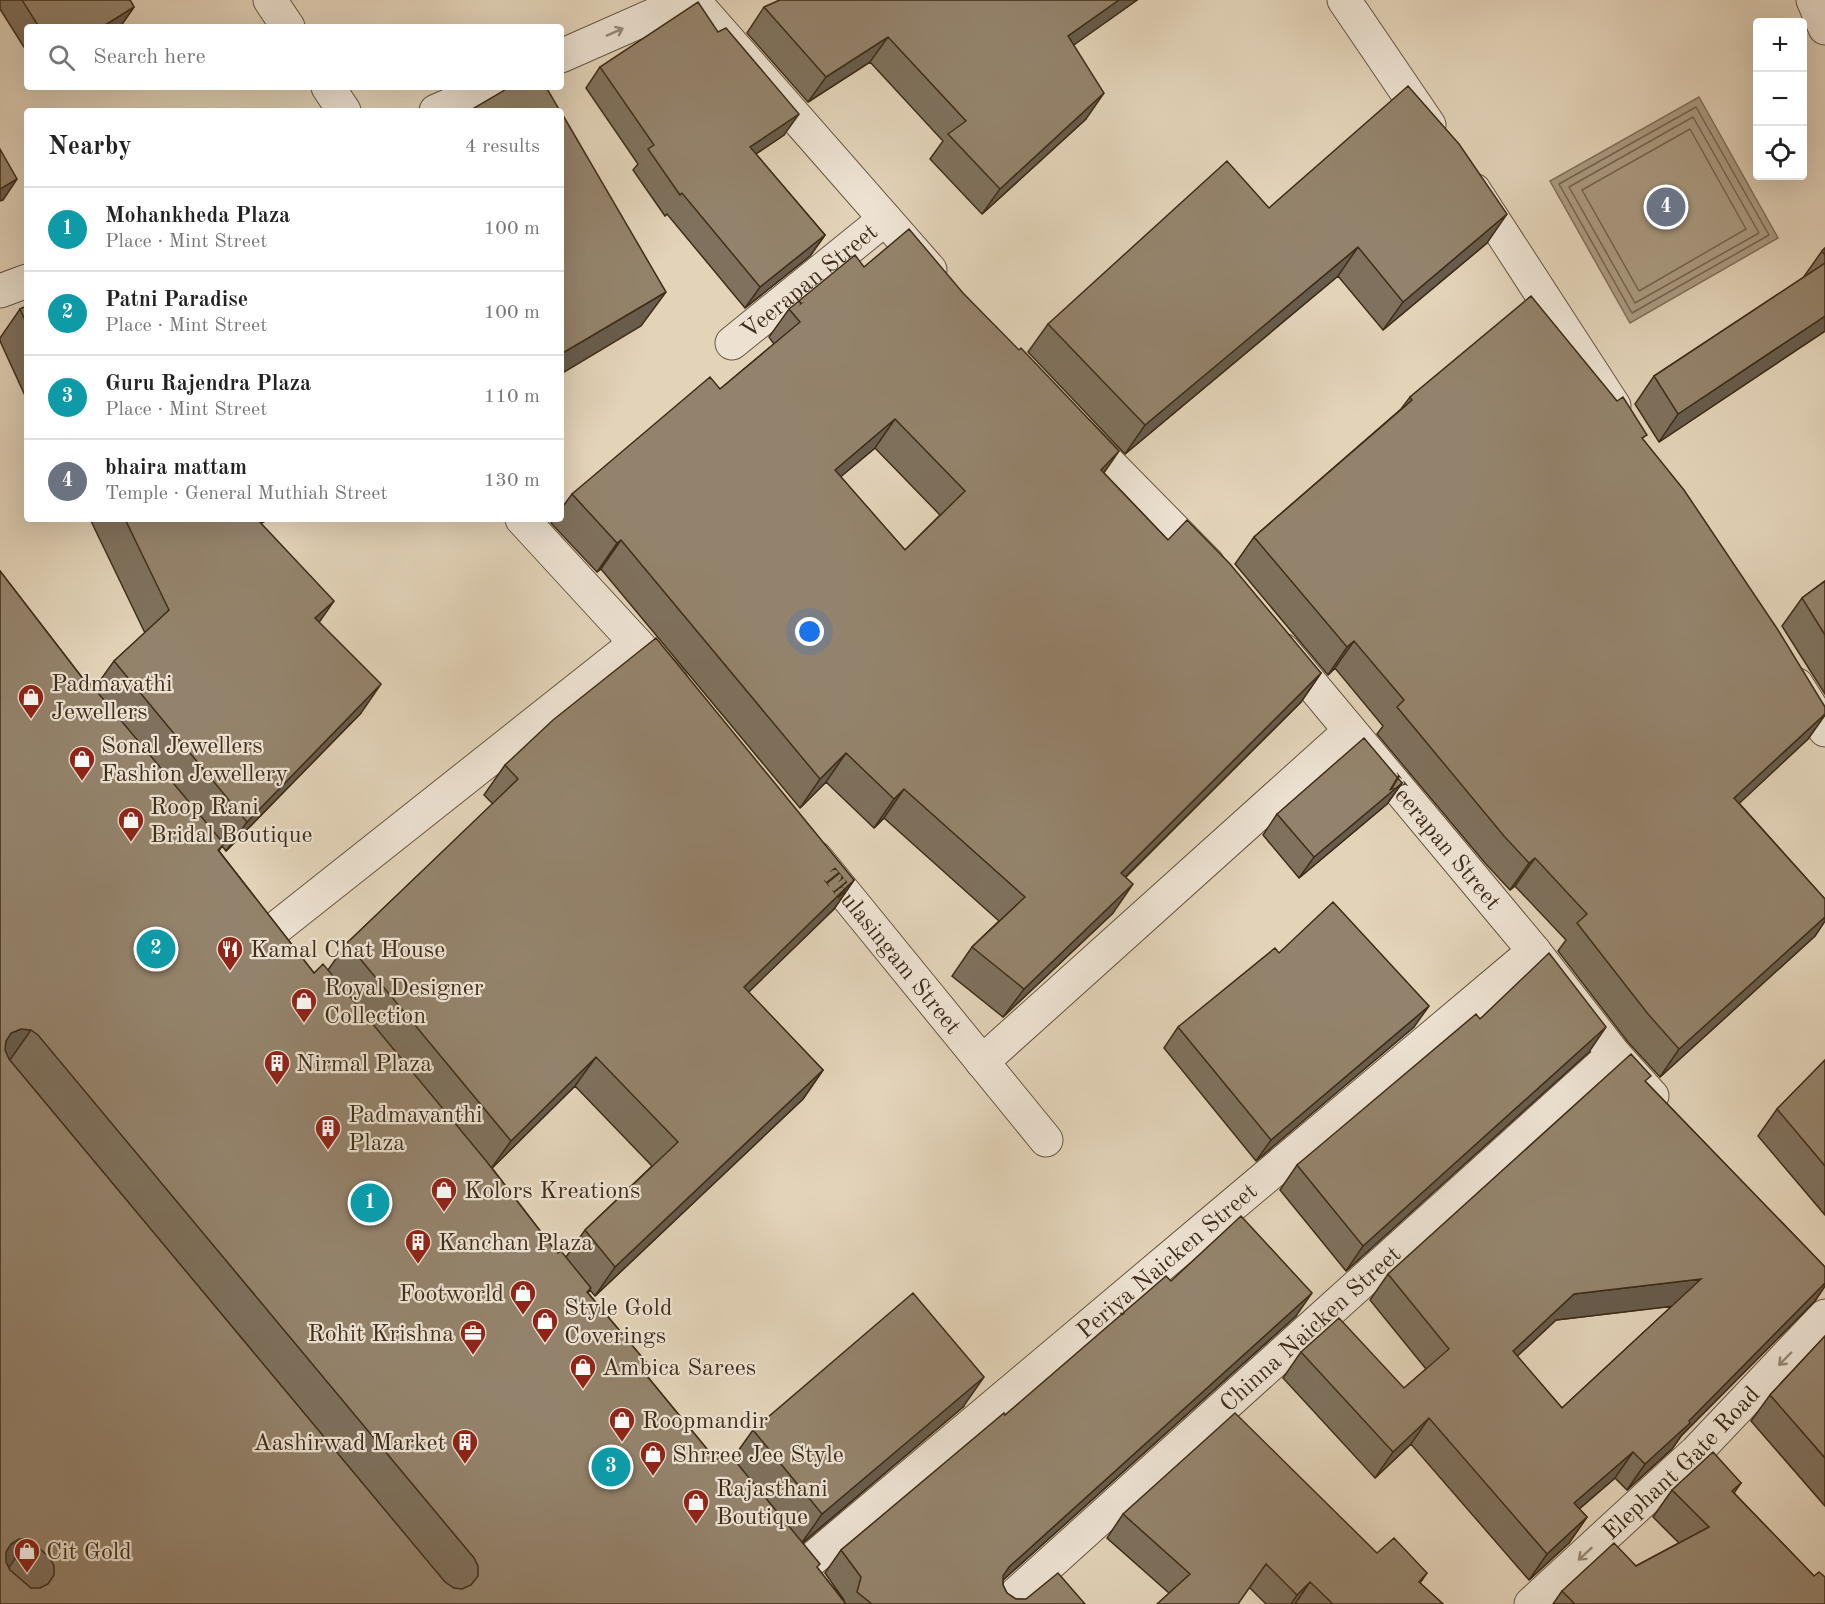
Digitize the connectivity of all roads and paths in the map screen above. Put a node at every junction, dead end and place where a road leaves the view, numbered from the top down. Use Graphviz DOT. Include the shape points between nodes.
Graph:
graph roads {
  1 [pos="270,0"];
  2 [pos="688,0"];
  3 [pos="693,0"];
  4 [pos="1344,0"];
  5 [pos="1813,0"];
  6 [pos="286,24"];
  7 [pos="1825,28"];
  8 [pos="564,55"];
  9 [pos="330,90"];
  10 [pos="484,90"];
  11 [pos="342,108"];
  12 [pos="443,108"];
  13 [pos="885,219"];
  14 [pos="24,282"];
  15 [pos="948,290"];
  16 [pos="0,291"];
  17 [pos="732,343"];
  18 [pos="1059,414"];
  19 [pos="1628,429"];
  20 [pos="525,522"];
  21 [pos="1232,589"];
  22 [pos="1262,624"];
  23 [pos="636,643"];
  24 [pos="1779,656"];
  25 [pos="694,709"];
  26 [pos="1825,730"];
  27 [pos="1350,731"];
  28 [pos="800,839"];
  29 [pos="248,906"];
  30 [pos="1534,951"];
  31 [pos="1614,1054"];
  32 [pos="982,1062"];
  33 [pos="1669,1114"];
  34 [pos="1046,1140"];
  35 [pos="1825,1316"];
  36 [pos="1696,1452"];
  37 [pos="1719,1478"];
  38 [pos="775,1544"];
  39 [pos="798,1571"];
  40 [pos="819,1596"];
  41 [pos="1005,1604"];
  42 [pos="1531,1604"];
  1 -- 6 [label="street"];
  8 -- 2 [label="street, one-way"];
  3 -- 13 [label="street, Veerapan Street"];
  4 -- 19 [label="street" via="1515,251"];
  5 -- 7 [label="street"];
  9 -- 11 [label="street"];
  10 -- 12 [label="street"];
  13 -- 15 [label="street, Veerapan Street"];
  13 -- 17 [label="street, Veerapan Street"];
  14 -- 16 [label="street"];
  18 -- 21 [label="street"];
  20 -- 23 [label="street"];
  22 -- 27 [label="street, Veerapan Street"];
  23 -- 25 [label="street"];
  23 -- 29 [label="street" via="278,943"];
  24 -- 26 [label="street"];
  27 -- 30 [label="street, Veerapan Street"];
  27 -- 32 [label="street"];
  28 -- 32 [label="street, Thulasingam Street"];
  30 -- 31 [label="street, Veerapan Street"];
  30 -- 39 [label="street, Periya Naicken Street"];
  31 -- 33 [label="street, Veerapan Street"];
  31 -- 41 [label="street, Chinna Naicken Street"];
  32 -- 34 [label="street, Thulasingam Street"];
  35 -- 36 [label="street, Elephant Gate Road, one-way"];
  36 -- 37 [label="street"];
  36 -- 42 [label="street, Elephant Gate Road, one-way"];
  38 -- 39 [label="street"];
  39 -- 40 [label="street"];
}
